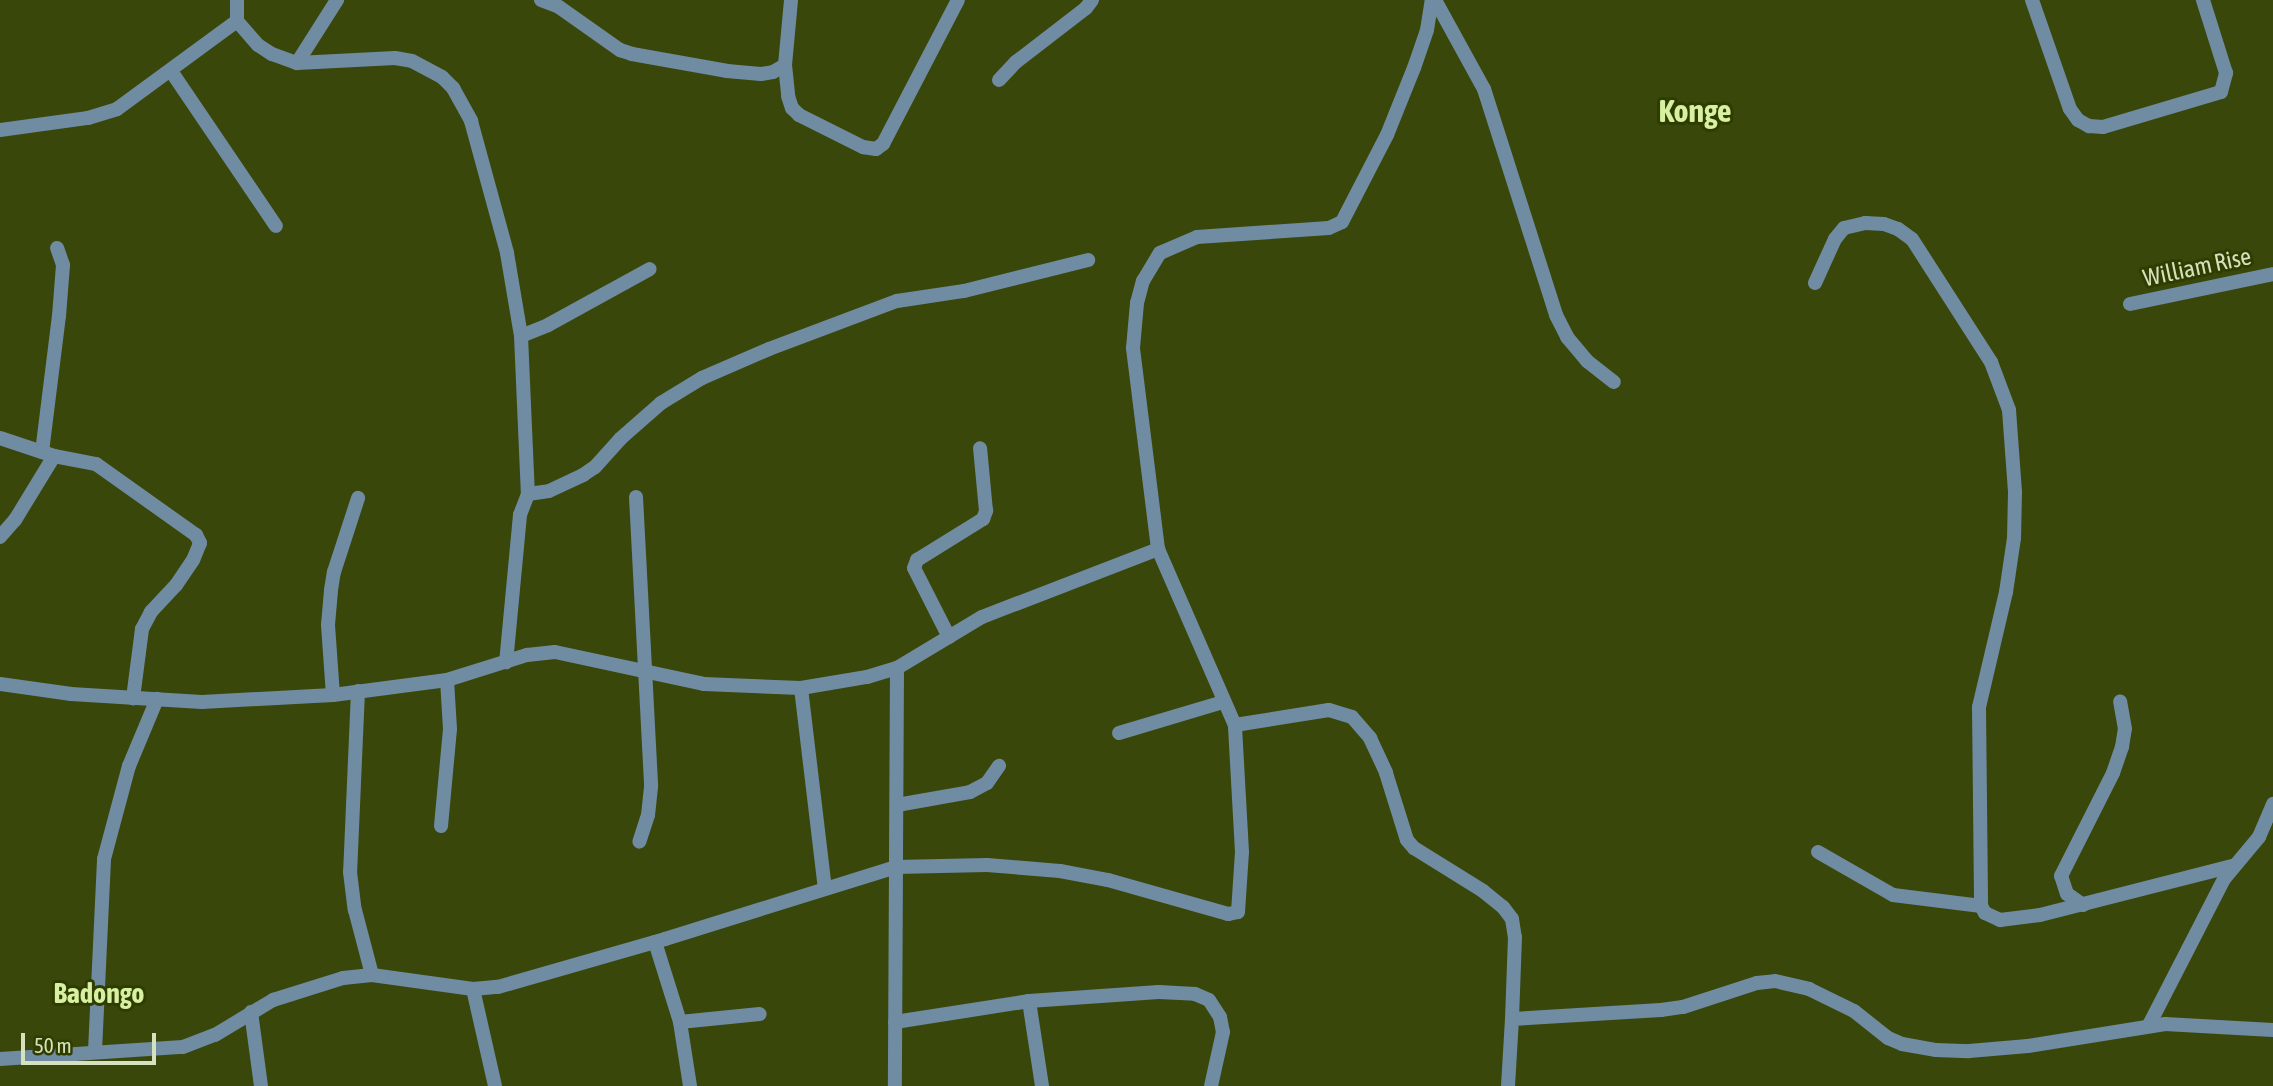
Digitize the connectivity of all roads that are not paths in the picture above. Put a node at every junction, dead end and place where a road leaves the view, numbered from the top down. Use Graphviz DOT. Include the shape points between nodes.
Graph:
graph roads {
  1 [pos="237,0"];
  2 [pos="337,0"];
  3 [pos="541,0"];
  4 [pos="792,0"];
  5 [pos="958,0"];
  6 [pos="1092,0"];
  7 [pos="1433,0"];
  8 [pos="2032,0"];
  9 [pos="2203,0"];
  10 [pos="562,4"];
  11 [pos="237,21"];
  12 [pos="298,63"];
  13 [pos="785,65"];
  14 [pos="171,71"];
  15 [pos="999,80"];
  16 [pos="0,130"];
  17 [pos="276,226"];
  18 [pos="57,248"];
  19 [pos="1088,260"];
  20 [pos="650,269"];
  21 [pos="2273,274"];
  22 [pos="1815,283"];
  23 [pos="2130,304"];
  24 [pos="521,336"];
  25 [pos="1614,382"];
  26 [pos="0,438"];
  27 [pos="980,448"];
  28 [pos="48,454"];
  29 [pos="528,494"];
  30 [pos="636,497"];
  31 [pos="358,498"];
  32 [pos="0,537"];
  33 [pos="1158,549"];
  34 [pos="949,637"];
  35 [pos="506,662"];
  36 [pos="897,668"];
  37 [pos="644,673"];
  38 [pos="447,680"];
  39 [pos="0,684"];
  40 [pos="801,688"];
  41 [pos="358,691"];
  42 [pos="332,695"];
  43 [pos="133,698"];
  44 [pos="157,699"];
  45 [pos="2120,701"];
  46 [pos="1223,702"];
  47 [pos="1235,725"];
  48 [pos="1119,733"];
  49 [pos="999,766"];
  50 [pos="2273,804"];
  51 [pos="897,805"];
  52 [pos="441,826"];
  53 [pos="639,842"];
  54 [pos="1818,852"];
  55 [pos="2232,866"];
  56 [pos="896,867"];
  57 [pos="825,888"];
  58 [pos="1981,905"];
  59 [pos="2083,905"];
  60 [pos="655,942"];
  61 [pos="372,975"];
  62 [pos="473,989"];
  63 [pos="1029,1001"];
  64 [pos="251,1012"];
  65 [pos="760,1014"];
  66 [pos="1513,1019"];
  67 [pos="680,1022"];
  68 [pos="895,1022"];
  69 [pos="2149,1025"];
  70 [pos="2273,1030"];
  71 [pos="95,1051"];
  72 [pos="0,1059"];
  73 [pos="261,1086"];
  74 [pos="495,1086"];
  75 [pos="691,1086"];
  76 [pos="895,1086"];
  77 [pos="1042,1086"];
  78 [pos="1211,1086"];
  79 [pos="1508,1086"];
  1 -- 11 [label="street"];
  2 -- 12 [label="street"];
  3 -- 10 [label="street"];
  4 -- 13 [label="street"];
  5 -- 13 [label="street" via="883,144 876,149 799,115 788,96"];
  6 -- 15 [label="street"];
  7 -- 25 [label="street" via="1484,89 1556,315 1567,337"];
  7 -- 33 [label="street" via="1427,30 1392,124 1342,222 1329,228 1196,237 1160,253 1143,281 1133,348"];
  8 -- 9 [label="street" via="2070,110 2089,126 2103,127 2221,92 2226,73"];
  10 -- 13 [label="street" via="621,51 761,74"];
  11 -- 12 [label="street" via="258,45"];
  11 -- 14 [label="street"];
  12 -- 24 [label="street" via="395,58 431,70 453,89 471,121 495,204"];
  14 -- 16 [label="street" via="104,114"];
  14 -- 17 [label="street"];
  18 -- 28 [label="street" via="62,265"];
  19 -- 29 [label="street" via="964,291 897,301 769,349 702,378 661,403 583,475 539,494"];
  20 -- 24 [label="street"];
  21 -- 23 [label="street, William Rise"];
  22 -- 58 [label="street" via="1844,228 1865,223 1898,229 1912,239 1991,362 2009,410 2014,538 1979,707"];
  24 -- 29 [label="street"];
  26 -- 28 [label="street"];
  27 -- 34 [label="street" via="983,519 917,560 914,569"];
  28 -- 32 [label="street" via="15,520"];
  28 -- 43 [label="street" via="96,464 200,543 142,629"];
  29 -- 35 [label="street" via="520,515"];
  30 -- 37 [label="street"];
  31 -- 42 [label="street" via="331,590"];
  33 -- 34 [label="street" via="982,617"];
  33 -- 46 [label="street"];
  34 -- 36 [label="street"];
  35 -- 37 [label="street" via="555,652"];
  35 -- 38 [label="street"];
  36 -- 40 [label="street"];
  36 -- 51 [label="street"];
  37 -- 40 [label="street" via="704,684"];
  37 -- 53 [label="street" via="651,787"];
  38 -- 41 [label="street"];
  38 -- 52 [label="street" via="450,729"];
  39 -- 43 [label="street"];
  40 -- 57 [label="street"];
  41 -- 42 [label="street"];
  41 -- 61 [label="street" via="350,872"];
  42 -- 44 [label="street" via="202,702"];
  43 -- 44 [label="street"];
  44 -- 71 [label="street" via="129,766 104,859"];
  45 -- 59 [label="street" via="2125,729 2122,747 2062,876 2067,894"];
  46 -- 47 [label="street"];
  46 -- 48 [label="street"];
  47 -- 56 [label="street" via="1242,852 1238,912 1228,914 1060,871 987,865"];
  47 -- 66 [label="street" via="1329,710 1341,711 1362,726 1386,773 1413,848 1483,891 1512,919"];
  49 -- 51 [label="street" via="987,783 970,792"];
  50 -- 55 [label="street" via="2259,838"];
  51 -- 56 [label="street"];
  54 -- 58 [label="street" via="1893,895"];
  55 -- 59 [label="street"];
  55 -- 69 [label="street"];
  56 -- 57 [label="street"];
  56 -- 68 [label="street"];
  57 -- 60 [label="street"];
  58 -- 59 [label="street" via="1991,918 2000,920"];
  60 -- 62 [label="street" via="498,987"];
  60 -- 67 [label="street"];
  61 -- 62 [label="street"];
  61 -- 64 [label="street" via="298,990"];
  62 -- 74 [label="street"];
  63 -- 68 [label="street"];
  63 -- 77 [label="street"];
  63 -- 78 [label="street" via="1159,992 1195,994 1209,1000 1216,1007 1223,1032"];
  64 -- 71 [label="street" via="197,1044 166,1050"];
  64 -- 73 [label="street"];
  65 -- 67 [label="street"];
  66 -- 69 [label="street" via="1683,1007 1775,981 1809,989 1854,1012 1888,1038 1936,1050 2028,1046"];
  66 -- 79 [label="street"];
  67 -- 75 [label="street"];
  68 -- 76 [label="street"];
  69 -- 70 [label="street" via="2188,1023"];
  71 -- 72 [label="street"];
}
